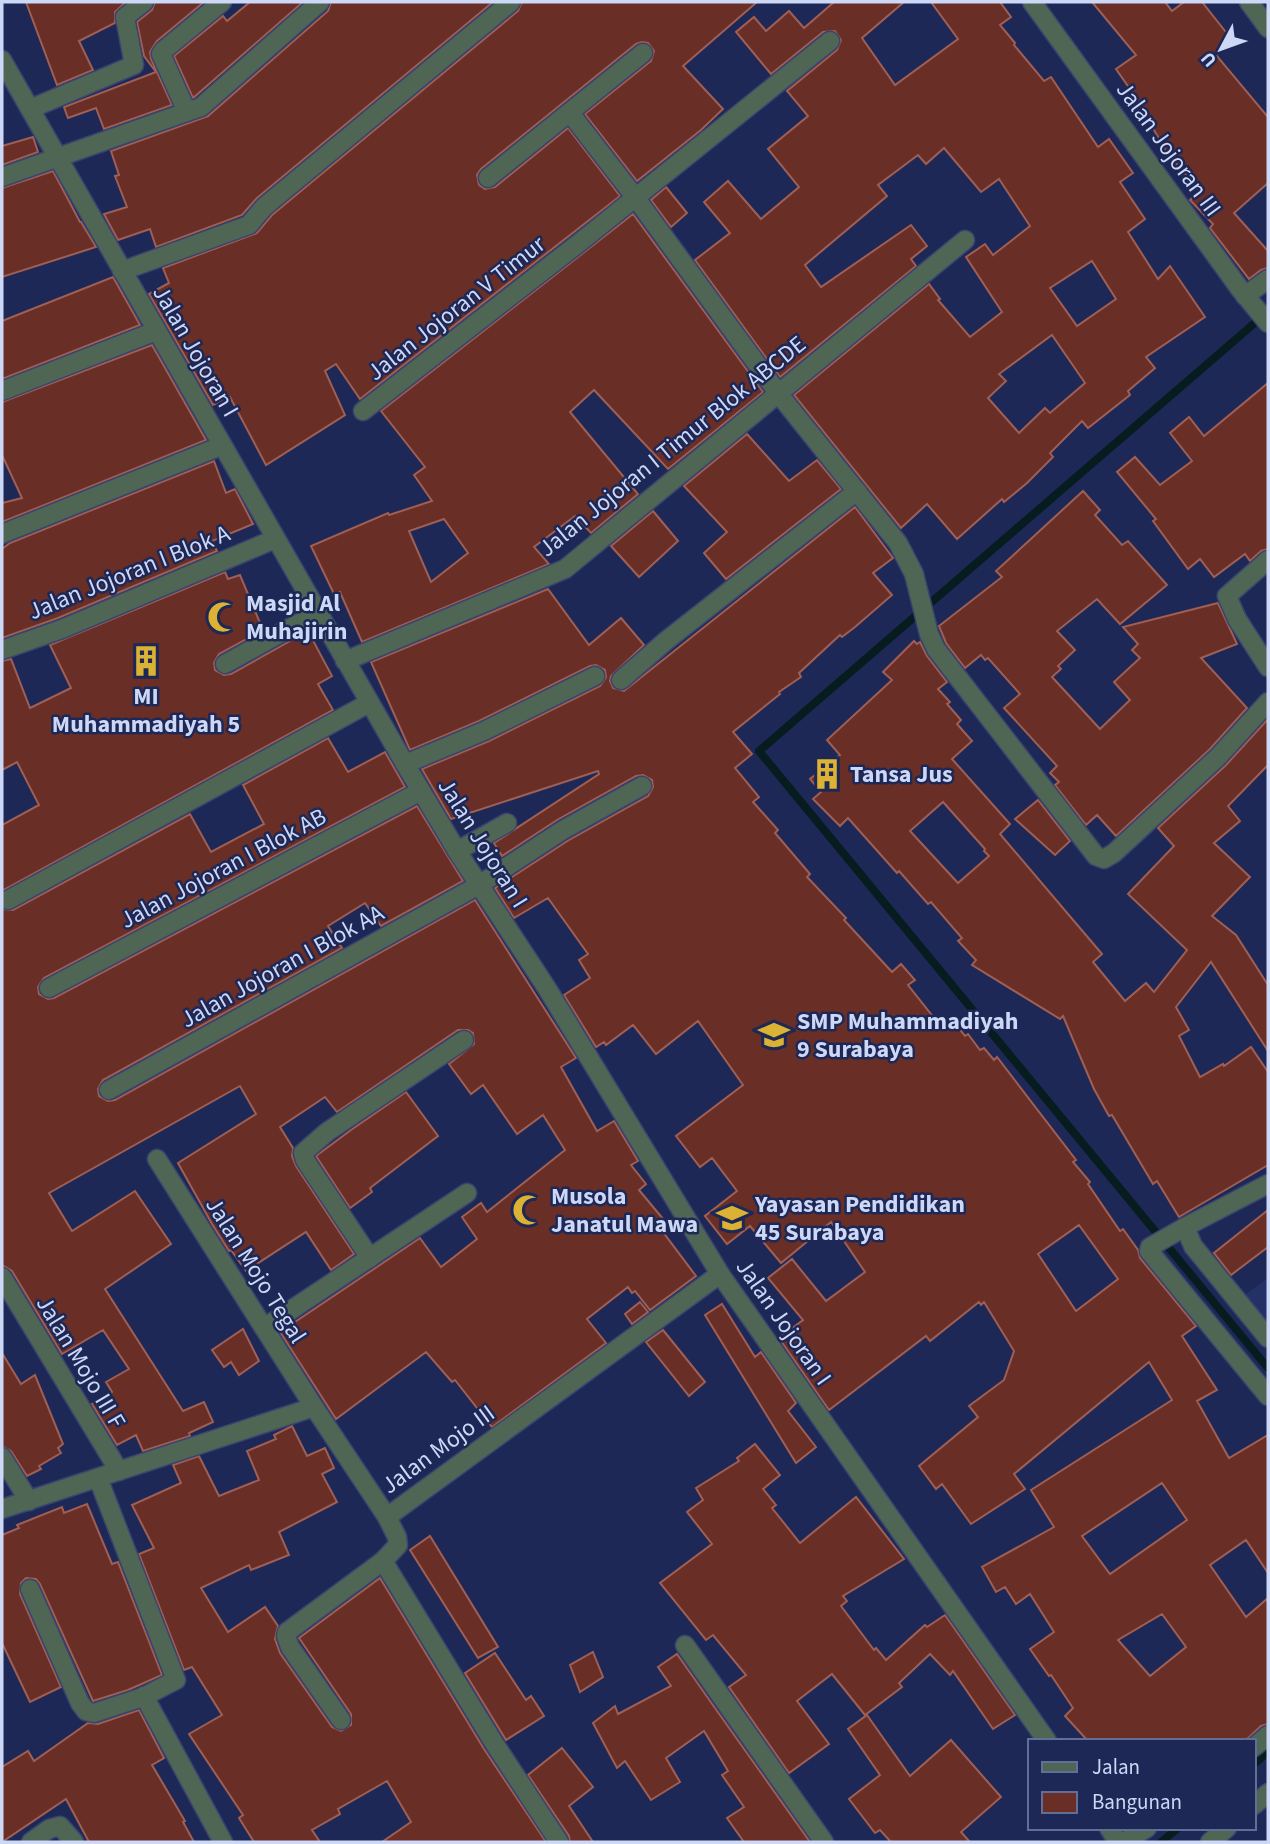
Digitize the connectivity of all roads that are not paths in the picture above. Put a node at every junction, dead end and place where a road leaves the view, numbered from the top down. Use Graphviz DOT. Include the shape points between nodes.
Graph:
graph roads {
  1 [pos="144,2"];
  2 [pos="222,2"];
  3 [pos="320,2"];
  4 [pos="511,2"];
  5 [pos="1032,2"];
  6 [pos="1249,2"];
  7 [pos="1268,28"];
  8 [pos="830,41"];
  9 [pos="643,53"];
  10 [pos="2,60"];
  11 [pos="30,109"];
  12 [pos="187,112"];
  13 [pos="570,113"];
  14 [pos="58,159"];
  15 [pos="2,177"];
  16 [pos="488,178"];
  17 [pos="635,197"];
  18 [pos="965,240"];
  19 [pos="122,271"];
  20 [pos="1268,279"];
  21 [pos="1247,298"];
  22 [pos="1268,323"];
  23 [pos="156,331"];
  24 [pos="2,391"];
  25 [pos="778,393"];
  26 [pos="363,411"];
  27 [pos="222,446"];
  28 [pos="857,491"];
  29 [pos="2,534"];
  30 [pos="275,539"];
  31 [pos="1268,560"];
  32 [pos="317,613"];
  33 [pos="2,650"];
  34 [pos="345,661"];
  35 [pos="225,664"];
  36 [pos="1268,667"];
  37 [pos="595,676"];
  38 [pos="621,680"];
  39 [pos="1268,702"];
  40 [pos="369,703"];
  41 [pos="405,764"];
  42 [pos="642,786"];
  43 [pos="421,791"];
  44 [pos="507,823"];
  45 [pos="457,851"];
  46 [pos="479,885"];
  47 [pos="8,900"];
  48 [pos="49,988"];
  49 [pos="464,1040"];
  50 [pos="109,1090"];
  51 [pos="157,1158"];
  52 [pos="1268,1184"];
  53 [pos="467,1193"];
  54 [pos="1182,1228"];
  55 [pos="370,1258"];
  56 [pos="720,1274"];
  57 [pos="2,1278"];
  58 [pos="264,1328"];
  59 [pos="1268,1338"];
  60 [pos="1268,1396"];
  61 [pos="314,1407"];
  62 [pos="2,1457"];
  63 [pos="119,1471"];
  64 [pos="98,1478"];
  65 [pos="29,1501"];
  66 [pos="2,1509"];
  67 [pos="387,1517"];
  68 [pos="383,1561"];
  69 [pos="30,1589"];
  70 [pos="685,1645"];
  71 [pos="144,1696"];
  72 [pos="341,1720"];
  73 [pos="1046,1739"];
  74 [pos="1143,1830"];
  75 [pos="1225,1830"];
  76 [pos="31,1842"];
  77 [pos="74,1842"];
  78 [pos="223,1842"];
  79 [pos="559,1842"];
  80 [pos="824,1842"];
  81 [pos="1121,1842"];
  82 [pos="1210,1842"];
  1 -- 11 [label="street" via="125,17 134,65"];
  2 -- 12 [label="street" via="161,54"];
  3 -- 12 [label="street" via="206,104"];
  4 -- 19 [label="street" via="264,207 249,225"];
  5 -- 21 [label="street, Jalan Jojoran III"];
  6 -- 7 [label="street"];
  8 -- 17 [label="street, Jalan Jojoran V Timur"];
  9 -- 13 [label="street"];
  10 -- 11 [label="street, Jalan Jojoran I"];
  11 -- 14 [label="street, Jalan Jojoran I"];
  12 -- 14 [label="street"];
  13 -- 16 [label="street"];
  13 -- 17 [label="street"];
  14 -- 15 [label="street"];
  14 -- 19 [label="street, Jalan Jojoran I"];
  17 -- 25 [label="street"];
  17 -- 26 [label="street, Jalan Jojoran V Timur"];
  18 -- 25 [label="street, Jalan Jojoran I Timur Blok ABCDE"];
  19 -- 23 [label="street, Jalan Jojoran I"];
  20 -- 21 [label="street"];
  21 -- 22 [label="street, Jalan Jojoran III"];
  23 -- 24 [label="street"];
  23 -- 27 [label="street, Jalan Jojoran I"];
  25 -- 28 [label="street"];
  25 -- 34 [label="street, Jalan Jojoran I Timur Blok ABCDE" via="565,569"];
  27 -- 29 [label="street"];
  27 -- 30 [label="street, Jalan Jojoran I"];
  28 -- 38 [label="street"];
  28 -- 39 [label="street" via="898,543 914,574 936,649 1096,856 1109,858 1217,757"];
  30 -- 32 [label="street, Jalan Jojoran I"];
  30 -- 33 [label="street, Jalan Jojoran I Blok A"];
  31 -- 36 [label="street" via="1227,599"];
  32 -- 34 [label="street, Jalan Jojoran I"];
  32 -- 35 [label="street"];
  34 -- 40 [label="street, Jalan Jojoran I"];
  37 -- 41 [label="street"];
  40 -- 41 [label="street, Jalan Jojoran I"];
  40 -- 47 [label="street"];
  41 -- 43 [label="street, Jalan Jojoran I"];
  42 -- 46 [label="street, Jalan Jojoran I Blok AA"];
  43 -- 45 [label="street, Jalan Jojoran I"];
  43 -- 48 [label="street, Jalan Jojoran I Blok AB"];
  44 -- 45 [label="street"];
  45 -- 46 [label="street, Jalan Jojoran I"];
  46 -- 50 [label="street, Jalan Jojoran I Blok AA"];
  46 -- 56 [label="street, Jalan Jojoran I"];
  49 -- 55 [label="street" via="303,1153"];
  51 -- 58 [label="street, Jalan Mojo Tegal"];
  52 -- 54 [label="street"];
  53 -- 55 [label="street"];
  54 -- 59 [label="street"];
  54 -- 60 [label="street" via="1149,1251"];
  55 -- 58 [label="street"];
  56 -- 67 [label="street, Jalan Mojo III"];
  56 -- 73 [label="street, Jalan Jojoran I"];
  57 -- 63 [label="street, Jalan Mojo III F"];
  58 -- 61 [label="street, Jalan Mojo Tegal"];
  61 -- 63 [label="street"];
  61 -- 67 [label="street, Jalan Mojo III"];
  62 -- 65 [label="street"];
  63 -- 64 [label="street"];
  64 -- 65 [label="street"];
  64 -- 71 [label="street" via="176,1678"];
  65 -- 66 [label="street"];
  67 -- 68 [label="street" via="398,1545"];
  68 -- 72 [label="street" via="287,1632 290,1647"];
  68 -- 79 [label="street"];
  69 -- 71 [label="street" via="83,1709 94,1713"];
  70 -- 80 [label="street"];
  71 -- 78 [label="street"];
  74 -- 81 [label="street"];
  75 -- 82 [label="street"];
  76 -- 77 [label="street" via="60,1826"];
}
